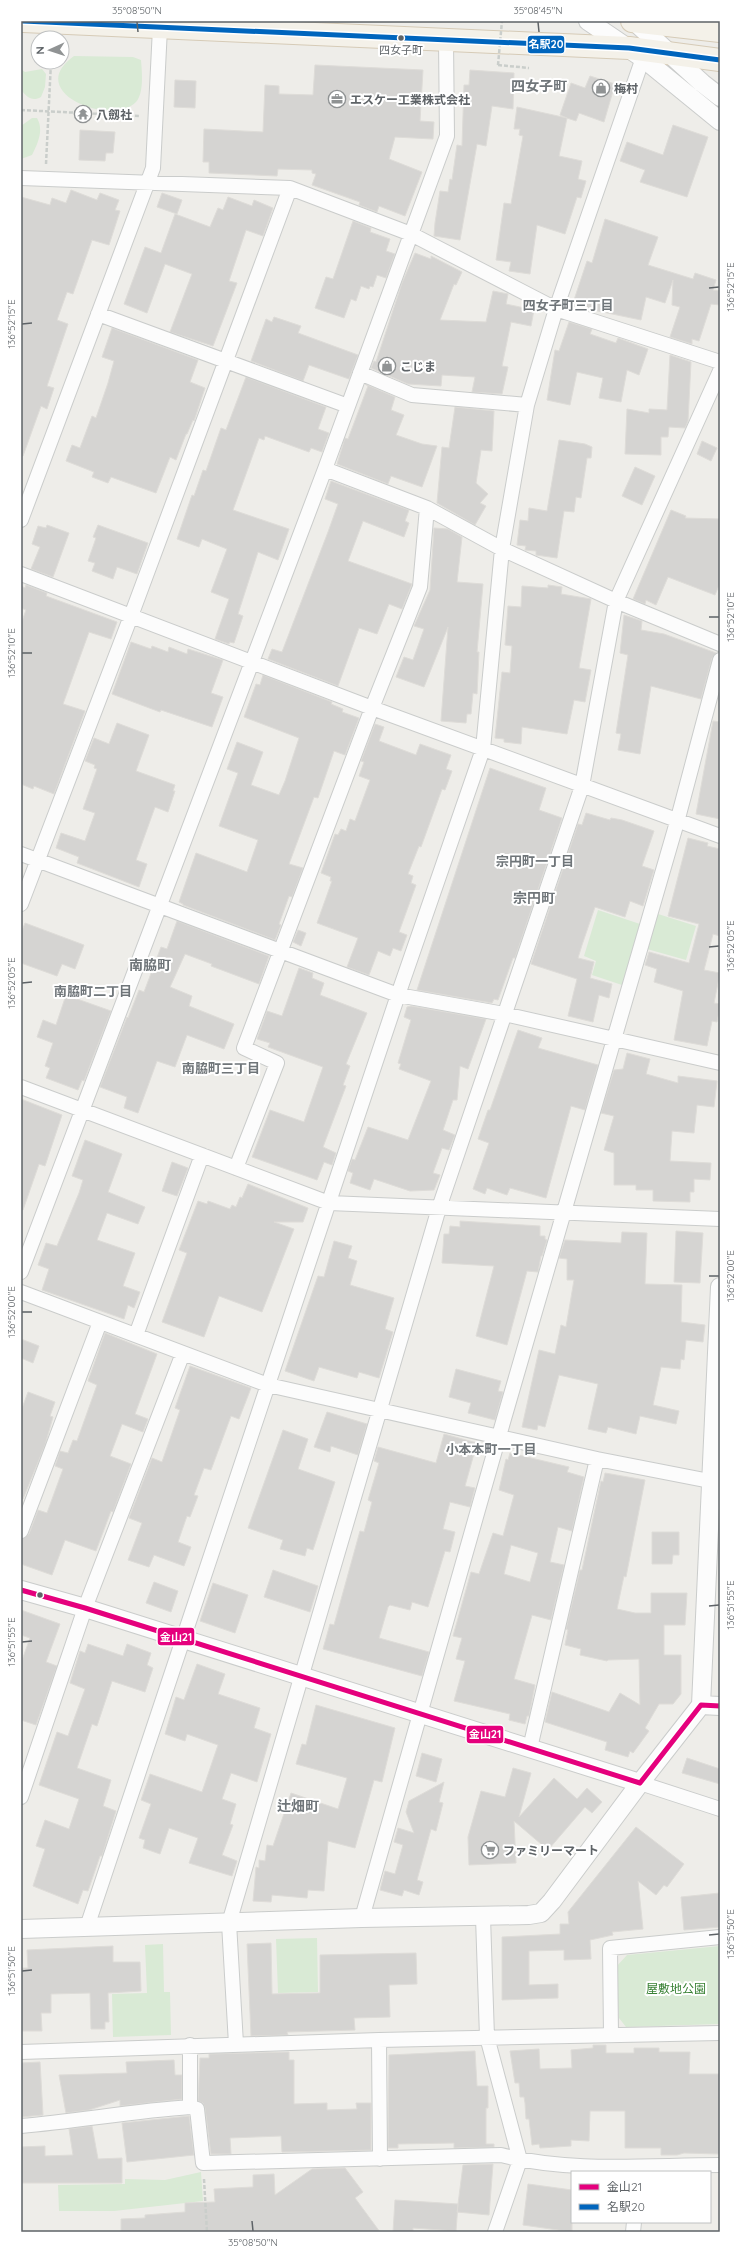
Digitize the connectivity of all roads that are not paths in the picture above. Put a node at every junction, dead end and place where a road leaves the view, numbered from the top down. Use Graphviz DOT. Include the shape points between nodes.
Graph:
graph roads {
  1 [pos="23,21"];
  2 [pos="588,21"];
  3 [pos="160,28"];
  4 [pos="720,31"];
  5 [pos="642,33"];
  6 [pos="446,41"];
  7 [pos="669,53"];
  8 [pos="720,60"];
  9 [pos="720,96"];
  10 [pos="720,121"];
  11 [pos="21,178"];
  12 [pos="147,183"];
  13 [pos="290,188"];
  14 [pos="411,234"];
  15 [pos="556,309"];
  16 [pos="98,314"];
  17 [pos="226,361"];
  18 [pos="720,362"];
  19 [pos="720,370"];
  20 [pos="360,374"];
  21 [pos="526,405"];
  22 [pos="348,406"];
  23 [pos="325,469"];
  24 [pos="427,508"];
  25 [pos="21,520"];
  26 [pos="502,549"];
  27 [pos="21,574"];
  28 [pos="616,601"];
  29 [pos="131,616"];
  30 [pos="720,644"];
  31 [pos="720,660"];
  32 [pos="252,661"];
  33 [pos="372,708"];
  34 [pos="483,749"];
  35 [pos="582,786"];
  36 [pos="677,822"];
  37 [pos="720,836"];
  38 [pos="21,854"];
  39 [pos="37,860"];
  40 [pos="21,904"];
  41 [pos="160,906"];
  42 [pos="281,951"];
  43 [pos="398,995"];
  44 [pos="504,1014"];
  45 [pos="614,1038"];
  46 [pos="720,1063"];
  47 [pos="21,1087"];
  48 [pos="82,1110"];
  49 [pos="202,1156"];
  50 [pos="236,1168"];
  51 [pos="329,1203"];
  52 [pos="439,1208"];
  53 [pos="565,1213"];
  54 [pos="720,1219"];
  55 [pos="21,1272"];
  56 [pos="720,1287"];
  57 [pos="21,1292"];
  58 [pos="100,1322"];
  59 [pos="136,1335"];
  60 [pos="183,1353"];
  61 [pos="268,1385"];
  62 [pos="380,1411"];
  63 [pos="499,1436"];
  64 [pos="596,1459"];
  65 [pos="716,1483"];
  66 [pos="21,1531"];
  67 [pos="21,1590"];
  68 [pos="85,1608"];
  69 [pos="182,1639"];
  70 [pos="302,1677"];
  71 [pos="701,1704"];
  72 [pos="720,1706"];
  73 [pos="420,1714"];
  74 [pos="530,1748"];
  75 [pos="640,1783"];
  76 [pos="21,1797"];
  77 [pos="720,1809"];
  78 [pos="483,1917"];
  79 [pos="362,1918"];
  80 [pos="229,1923"];
  81 [pos="87,1927"];
  82 [pos="21,1929"];
  83 [pos="720,1937"];
  84 [pos="720,2033"];
  85 [pos="611,2035"];
  86 [pos="487,2037"];
  87 [pos="379,2040"];
  88 [pos="236,2044"];
  89 [pos="190,2045"];
  90 [pos="21,2052"];
  91 [pos="190,2107"];
  92 [pos="21,2126"];
  93 [pos="380,2159"];
  94 [pos="520,2160"];
  95 [pos="720,2165"];
  96 [pos="641,2169"];
  97 [pos="495,2232"];
  1 -- 3 [label="main road"];
  2 -- 5 [label="street"];
  3 -- 6 [label="main road"];
  3 -- 12 [label="street" via="153,168"];
  4 -- 5 [label="main road"];
  5 -- 6 [label="main road"];
  5 -- 7 [label="main road"];
  5 -- 10 [label="street"];
  5 -- 15 [label="street"];
  6 -- 14 [label="street" via="447,136"];
  7 -- 8 [label="main road"];
  7 -- 9 [label="street"];
  11 -- 12 [label="street"];
  12 -- 13 [label="street"];
  12 -- 16 [label="street"];
  13 -- 14 [label="street"];
  13 -- 17 [label="street"];
  14 -- 15 [label="street"];
  14 -- 20 [label="street"];
  15 -- 18 [label="street"];
  15 -- 21 [label="street"];
  16 -- 17 [label="street"];
  16 -- 25 [label="street"];
  17 -- 22 [label="street"];
  17 -- 29 [label="street"];
  19 -- 28 [label="street"];
  20 -- 21 [label="street" via="412,395"];
  20 -- 22 [label="street"];
  21 -- 26 [label="street"];
  22 -- 23 [label="street"];
  23 -- 24 [label="street"];
  23 -- 32 [label="street"];
  24 -- 26 [label="street"];
  24 -- 33 [label="street" via="420,587"];
  26 -- 28 [label="street"];
  26 -- 34 [label="street"];
  27 -- 29 [label="street"];
  28 -- 30 [label="street"];
  28 -- 35 [label="street"];
  29 -- 32 [label="street"];
  29 -- 39 [label="street"];
  31 -- 36 [label="street"];
  32 -- 33 [label="street"];
  32 -- 41 [label="street"];
  33 -- 34 [label="street"];
  33 -- 42 [label="street"];
  34 -- 35 [label="street"];
  34 -- 43 [label="street"];
  35 -- 36 [label="street"];
  35 -- 44 [label="street"];
  36 -- 37 [label="street"];
  36 -- 45 [label="street"];
  38 -- 39 [label="street"];
  39 -- 40 [label="street"];
  39 -- 41 [label="street"];
  41 -- 42 [label="street"];
  41 -- 48 [label="street"];
  42 -- 43 [label="street"];
  42 -- 50 [label="street" via="244,1048 277,1063"];
  43 -- 44 [label="street"];
  43 -- 51 [label="street"];
  44 -- 45 [label="street"];
  44 -- 52 [label="street"];
  45 -- 46 [label="street"];
  45 -- 53 [label="street"];
  47 -- 48 [label="street"];
  48 -- 49 [label="street"];
  48 -- 55 [label="street"];
  49 -- 50 [label="street"];
  49 -- 59 [label="street"];
  50 -- 51 [label="street"];
  51 -- 52 [label="street"];
  51 -- 61 [label="street"];
  52 -- 53 [label="street"];
  52 -- 62 [label="street"];
  53 -- 54 [label="street"];
  53 -- 63 [label="street"];
  56 -- 65 [label="street"];
  57 -- 58 [label="street"];
  58 -- 59 [label="street"];
  58 -- 66 [label="street"];
  59 -- 60 [label="street"];
  60 -- 61 [label="street"];
  60 -- 68 [label="street"];
  61 -- 62 [label="street"];
  61 -- 69 [label="street"];
  62 -- 63 [label="street"];
  62 -- 70 [label="street"];
  63 -- 64 [label="street"];
  63 -- 73 [label="street"];
  64 -- 65 [label="street"];
  64 -- 74 [label="street"];
  65 -- 71 [label="street"];
  67 -- 68 [label="street"];
  68 -- 69 [label="street"];
  68 -- 76 [label="street"];
  69 -- 70 [label="street"];
  69 -- 81 [label="street"];
  70 -- 73 [label="street"];
  70 -- 80 [label="street"];
  71 -- 72 [label="street"];
  71 -- 75 [label="street"];
  73 -- 74 [label="street"];
  73 -- 79 [label="street"];
  74 -- 75 [label="street"];
  75 -- 77 [label="street"];
  75 -- 78 [label="street" via="541,1913"];
  78 -- 79 [label="street"];
  78 -- 86 [label="street"];
  79 -- 80 [label="street"];
  80 -- 81 [label="street"];
  80 -- 88 [label="street"];
  81 -- 82 [label="street"];
  83 -- 85 [label="street" via="610,1948"];
  84 -- 85 [label="street"];
  85 -- 86 [label="street"];
  86 -- 87 [label="street"];
  86 -- 94 [label="street"];
  87 -- 88 [label="street"];
  87 -- 93 [label="street"];
  88 -- 89 [label="street"];
  89 -- 90 [label="street"];
  89 -- 91 [label="street"];
  91 -- 92 [label="street" via="143,2110"];
  91 -- 93 [label="street" via="197,2109 203,2163"];
  93 -- 94 [label="street" via="501,2155"];
  94 -- 96 [label="street"];
  94 -- 97 [label="street"];
  95 -- 96 [label="street"];
}
